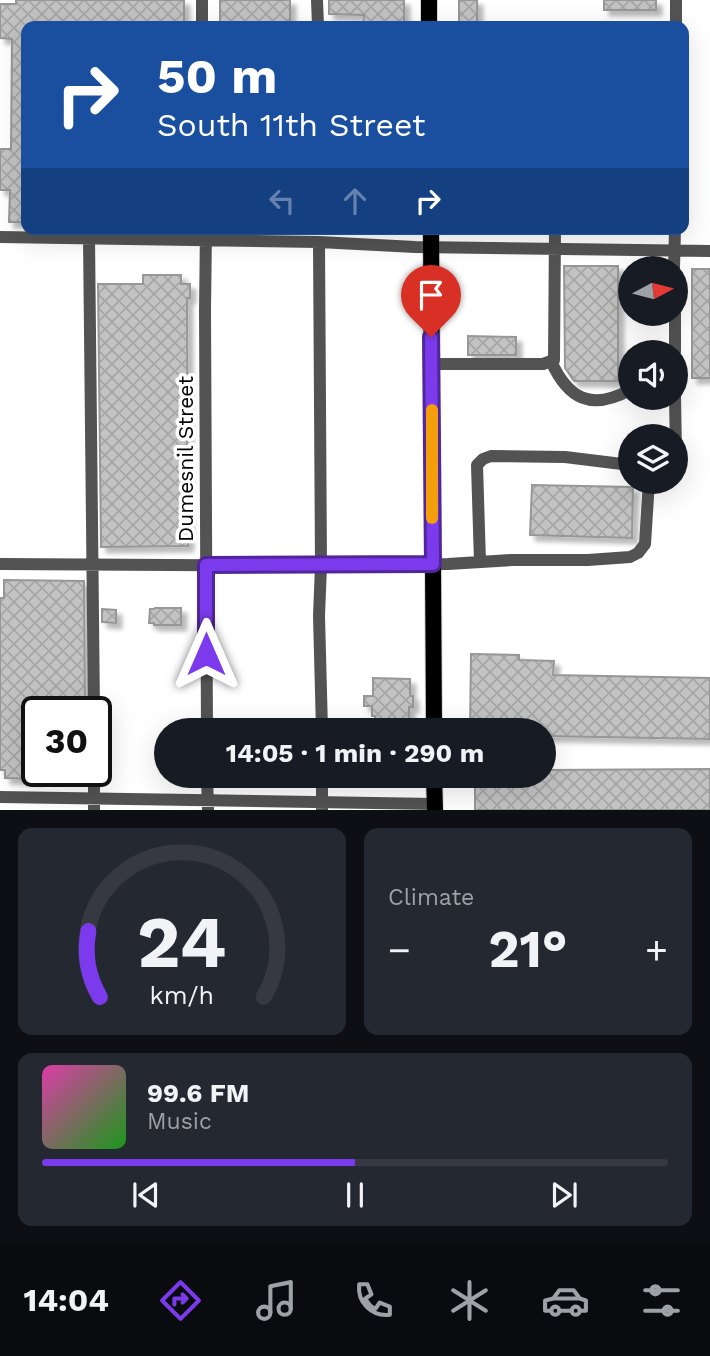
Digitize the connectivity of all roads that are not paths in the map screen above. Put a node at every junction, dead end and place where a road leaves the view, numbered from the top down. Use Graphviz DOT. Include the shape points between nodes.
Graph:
graph roads {
  1 [pos="202,0"];
  2 [pos="317,0"];
  3 [pos="429,0"];
  4 [pos="676,0"];
  5 [pos="202,21"];
  6 [pos="318,21"];
  7 [pos="429,21"];
  8 [pos="676,21"];
  9 [pos="206,235"];
  10 [pos="431,235"];
  11 [pos="555,235"];
  12 [pos="675,235"];
  13 [pos="0,237"];
  14 [pos="89,239"];
  15 [pos="319,242"];
  16 [pos="431,247"];
  17 [pos="555,249"];
  18 [pos="675,251"];
  19 [pos="710,251"];
  20 [pos="675,256"];
  21 [pos="551,361"];
  22 [pos="431,364"];
  23 [pos="618,396"];
  24 [pos="618,464"];
  25 [pos="648,494"];
  26 [pos="480,562"];
  27 [pos="0,564"];
  28 [pos="433,564"];
  29 [pos="93,565"];
  30 [pos="206,565"];
  31 [pos="321,566"];
  32 [pos="94,696"];
  33 [pos="207,718"];
  34 [pos="322,718"];
  35 [pos="434,718"];
  36 [pos="207,788"];
  37 [pos="322,788"];
  38 [pos="434,788"];
  39 [pos="0,797"];
  40 [pos="93,804"];
  41 [pos="208,806"];
  42 [pos="322,806"];
  43 [pos="435,807"];
  1 -- 5 [label="street"];
  2 -- 6 [label="street"];
  3 -- 7 [label="main road"];
  4 -- 8 [label="street"];
  9 -- 14 [label="street"];
  9 -- 15 [label="street"];
  9 -- 30 [label="street, Dumesnil Street"];
  10 -- 16 [label="main road"];
  11 -- 17 [label="street"];
  12 -- 18 [label="street"];
  13 -- 14 [label="street"];
  14 -- 29 [label="street"];
  15 -- 16 [label="street"];
  15 -- 31 [label="street"];
  16 -- 17 [label="street"];
  16 -- 22 [label="main road"];
  17 -- 18 [label="street"];
  17 -- 21 [label="street"];
  18 -- 19 [label="street"];
  18 -- 20 [label="street"];
  21 -- 22 [label="street"];
  21 -- 23 [label="street" via="571,393 584,399"];
  22 -- 28 [label="main road"];
  24 -- 26 [label="street" via="565,457 483,459 477,465"];
  25 -- 26 [label="street" via="645,544 630,557"];
  26 -- 28 [label="street"];
  27 -- 29 [label="street"];
  28 -- 31 [label="street"];
  28 -- 35 [label="main road"];
  29 -- 30 [label="street"];
  29 -- 32 [label="street"];
  30 -- 31 [label="street"];
  30 -- 33 [label="street, Dumesnil Street"];
  31 -- 34 [label="street"];
  36 -- 41 [label="street"];
  37 -- 42 [label="street"];
  38 -- 43 [label="main road"];
  39 -- 40 [label="street"];
  40 -- 41 [label="street"];
  41 -- 42 [label="street"];
  42 -- 43 [label="street"];
}
